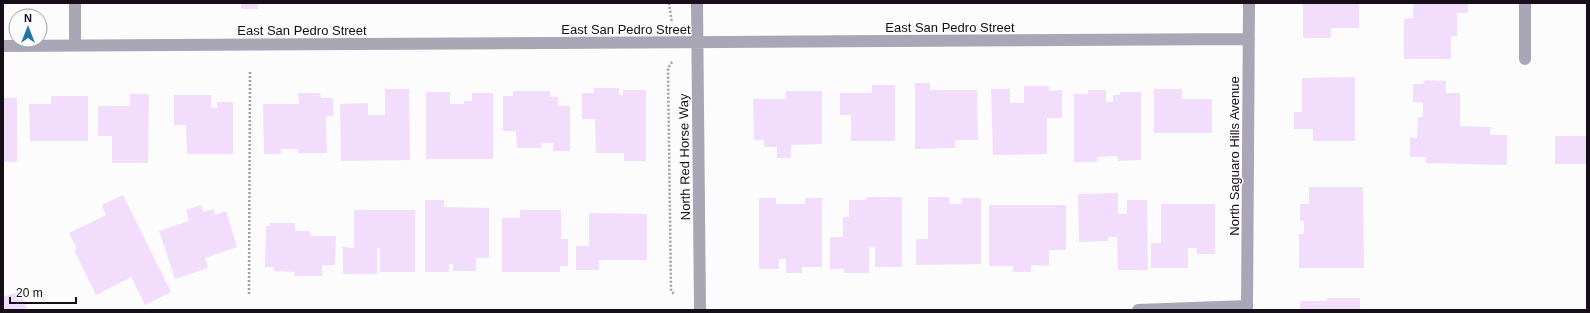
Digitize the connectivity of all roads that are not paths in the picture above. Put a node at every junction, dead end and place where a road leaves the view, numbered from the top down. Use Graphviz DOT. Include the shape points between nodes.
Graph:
graph roads {
  1 [pos="75,3"];
  2 [pos="697,3"];
  3 [pos="1249,3"];
  4 [pos="1525,3"];
  5 [pos="1249,39"];
  6 [pos="697,43"];
  7 [pos="74,45"];
  8 [pos="3,46"];
  9 [pos="1525,59"];
  10 [pos="1247,308"];
  11 [pos="700,310"];
  12 [pos="1138,310"];
  1 -- 7 [label="street"];
  2 -- 6 [label="street, North Red Horse Way"];
  3 -- 5 [label="street, North Saguaro Hills Avenue"];
  4 -- 9 [label="street"];
  5 -- 6 [label="street, East San Pedro Street"];
  5 -- 10 [label="street, North Saguaro Hills Avenue"];
  6 -- 7 [label="street, East San Pedro Street"];
  6 -- 11 [label="street, North Red Horse Way"];
  7 -- 8 [label="street, East San Pedro Street"];
  10 -- 12 [label="street"];
}
